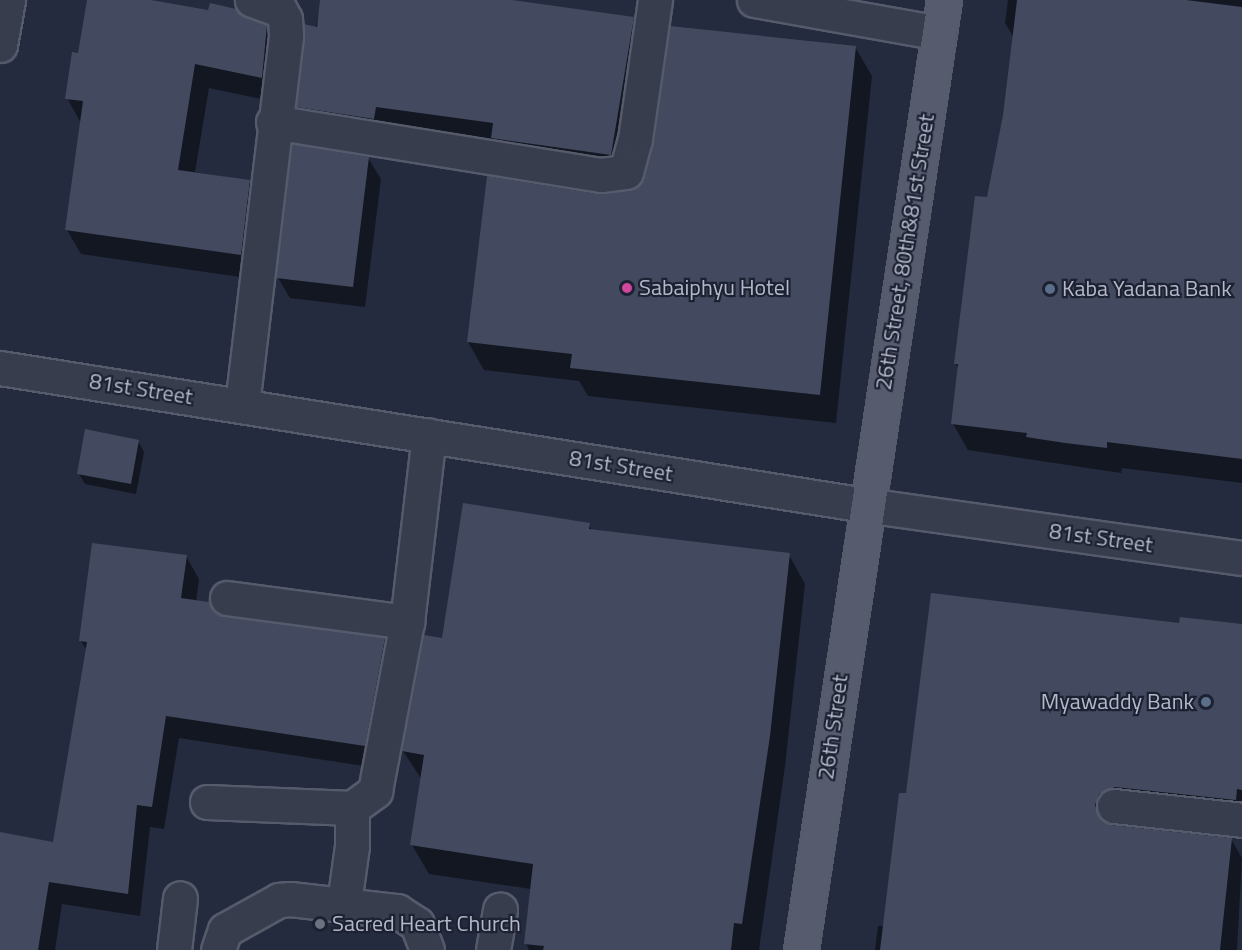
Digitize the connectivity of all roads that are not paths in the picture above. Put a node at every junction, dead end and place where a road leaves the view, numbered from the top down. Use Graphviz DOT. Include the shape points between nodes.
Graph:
graph roads {
  1 [pos="8,0"];
  2 [pos="252,0"];
  3 [pos="655,0"];
  4 [pos="754,0"];
  5 [pos="945,0"];
  6 [pos="939,33"];
  7 [pos="0,45"];
  8 [pos="273,122"];
  9 [pos="0,368"];
  10 [pos="242,405"];
  11 [pos="429,435"];
  12 [pos="865,505"];
  13 [pos="1242,558"];
  14 [pos="227,598"];
  15 [pos="407,622"];
  16 [pos="207,802"];
  17 [pos="1114,806"];
  18 [pos="352,808"];
  19 [pos="1242,820"];
  20 [pos="180,898"];
  21 [pos="344,903"];
  22 [pos="500,910"];
  23 [pos="174,950"];
  24 [pos="219,950"];
  25 [pos="427,950"];
  26 [pos="493,950"];
  27 [pos="801,950"];
  1 -- 7 [label="street"];
  2 -- 8 [label="street" via="272,4 285,19"];
  3 -- 8 [label="street" via="626,172 601,175"];
  4 -- 6 [label="street"];
  5 -- 6 [label="main road, 26th Street, 80th&81st Street"];
  6 -- 12 [label="main road, 26th Street, 80th&81st Street"];
  8 -- 10 [label="street"];
  9 -- 10 [label="street, 81st Street"];
  10 -- 11 [label="street, 81st Street"];
  11 -- 12 [label="street, 81st Street"];
  11 -- 15 [label="street"];
  12 -- 13 [label="street, 81st Street"];
  12 -- 27 [label="main road, 26th Street"];
  14 -- 15 [label="street"];
  15 -- 18 [label="street" via="375,791"];
  16 -- 18 [label="street"];
  17 -- 19 [label="street"];
  18 -- 21 [label="street" via="352,846"];
  20 -- 23 [label="street"];
  21 -- 24 [label="street" via="279,900 225,930"];
  21 -- 25 [label="street" via="397,911 417,924"];
  22 -- 26 [label="street"];
}
